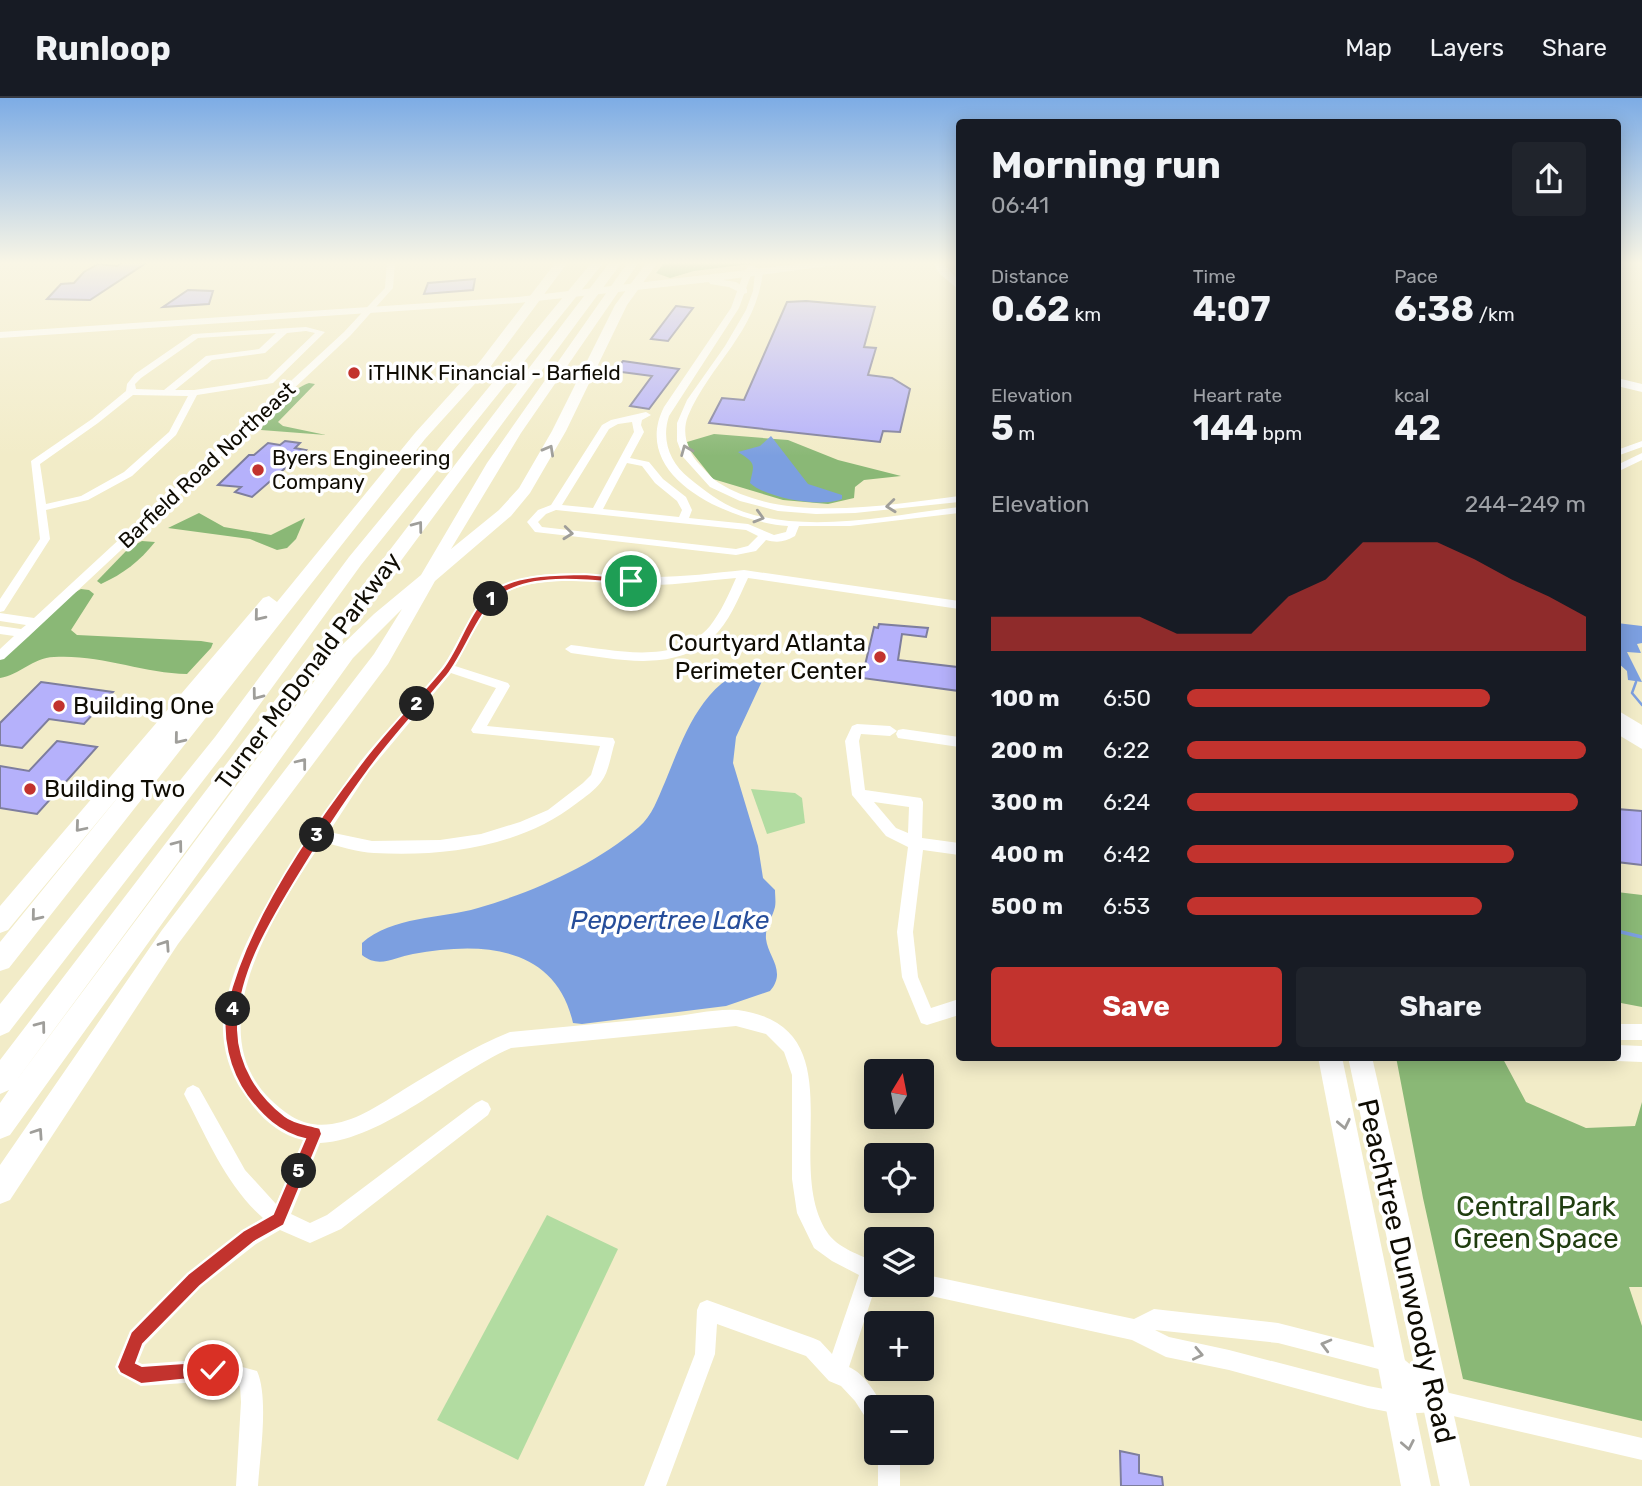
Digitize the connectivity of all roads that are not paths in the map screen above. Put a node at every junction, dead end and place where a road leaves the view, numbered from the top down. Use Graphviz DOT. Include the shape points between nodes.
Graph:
graph roads {
  1 [pos="118,327"];
  2 [pos="353,327"];
  3 [pos="503,327"];
  4 [pos="513,327"];
  5 [pos="529,327"];
  6 [pos="545,327"];
  7 [pos="567,327"];
  8 [pos="588,327"];
  9 [pos="605,327"];
  10 [pos="610,327"];
  11 [pos="722,327"];
  12 [pos="739,327"];
  13 [pos="285,330"];
  14 [pos="0,335"];
  15 [pos="704,354"];
  16 [pos="721,355"];
  17 [pos="501,363"];
  18 [pos="1621,376"];
  19 [pos="1642,380"];
  20 [pos="1621,383"];
  21 [pos="1642,388"];
  22 [pos="168,391"];
  23 [pos="131,392"];
  24 [pos="194,393"];
  25 [pos="420,436"];
  26 [pos="1642,444"];
  27 [pos="1621,452"];
  28 [pos="500,456"];
  29 [pos="1642,456"];
  30 [pos="625,460"];
  31 [pos="1621,467"];
  32 [pos="956,500"];
  33 [pos="41,505"];
  34 [pos="555,507"];
  35 [pos="956,510"];
  36 [pos="597,511"];
  37 [pos="866,515"];
  38 [pos="682,520"];
  39 [pos="794,524"];
  40 [pos="764,536"];
  41 [pos="355,561"];
  42 [pos="744,574"];
  43 [pos="956,604"];
  44 [pos="0,608"];
  45 [pos="0,617"];
  46 [pos="37,622"];
  47 [pos="0,630"];
  48 [pos="24,634"];
  49 [pos="571,649"];
  50 [pos="0,656"];
  51 [pos="448,668"];
  52 [pos="1621,718"];
  53 [pos="1621,730"];
  54 [pos="1642,732"];
  55 [pos="956,742"];
  56 [pos="1642,744"];
  57 [pos="859,795"];
  58 [pos="317,835"];
  59 [pos="915,844"];
  60 [pos="956,849"];
  61 [pos="0,923"];
  62 [pos="0,960"];
  63 [pos="956,1008"];
  64 [pos="0,1024"];
  65 [pos="1621,1032"];
  66 [pos="1642,1032"];
  67 [pos="1621,1053"];
  68 [pos="1642,1054"];
  69 [pos="1331,1061"];
  70 [pos="1363,1064"];
  71 [pos="0,1081"];
  72 [pos="193,1094"];
  73 [pos="482,1109"];
  74 [pos="0,1125"];
  75 [pos="314,1134"];
  76 [pos="0,1190"];
  77 [pos="279,1219"];
  78 [pos="864,1266"];
  79 [pos="934,1287"];
  80 [pos="864,1297"];
  81 [pos="1135,1330"];
  82 [pos="1392,1362"];
  83 [pos="836,1374"];
  84 [pos="864,1395"];
  85 [pos="1436,1401"];
  86 [pos="1399,1404"];
  87 [pos="1642,1449"];
  88 [pos="889,1465"];
  89 [pos="247,1486"];
  90 [pos="655,1486"];
  91 [pos="890,1486"];
  92 [pos="1416,1486"];
  93 [pos="1455,1486"];
  1 -- 14 [label="main road"];
  2 -- 46 [label="street, Barfield Road Northeast"];
  3 -- 61 [label="highway, one-way"];
  4 -- 25 [label="highway"];
  5 -- 17 [label="highway"];
  6 -- 41 [label="highway, Turner McDonald Parkway"];
  71 -- 7 [label="highway, Turner McDonald Parkway, one-way"];
  8 -- 28 [label="highway"];
  9 -- 28 [label="highway" via="565,383"];
  74 -- 10 [label="highway, one-way" via="363,634 493,523 533,478"];
  11 -- 15 [label="street"];
  12 -- 16 [label="street"];
  13 -- 22 [label="street" via="262,351 209,358"];
  13 -- 23 [label="street" via="196,336 138,376"];
  13 -- 24 [label="street" via="321,332 270,381"];
  15 -- 16 [label="street"];
  15 -- 39 [label="street, one-way" via="662,423 665,457 691,489 709,500"];
  37 -- 16 [label="street, one-way" via="771,506 736,496 702,477 682,449 682,420"];
  17 -- 25 [label="highway"];
  17 -- 41 [label="highway" via="388,507"];
  18 -- 19 [label="main road"];
  20 -- 21 [label="main road"];
  22 -- 23 [label="street"];
  22 -- 24 [label="street"];
  23 -- 33 [label="street" via="35,463"];
  24 -- 33 [label="street" via="173,433 128,474 84,498"];
  25 -- 62 [label="highway, one-way"];
  26 -- 27 [label="street"];
  76 -- 28 [label="highway, one-way" via="200,895 381,659"];
  29 -- 31 [label="street"];
  30 -- 34 [label="street" via="642,417 605,427"];
  30 -- 36 [label="street"];
  30 -- 38 [label="street" via="645,464 682,499 687,510"];
  32 -- 37 [label="street, one-way"];
  33 -- 44 [label="street" via="45,539"];
  34 -- 36 [label="street"];
  34 -- 40 [label="street, one-way" via="537,517 534,526 736,552 752,549"];
  35 -- 37 [label="street"];
  36 -- 38 [label="street"];
  37 -- 39 [label="street" via="826,525"];
  38 -- 40 [label="street" via="748,527"];
  39 -- 40 [label="street" via="784,538"];
  41 -- 64 [label="highway, Turner McDonald Parkway, one-way" via="222,742"];
  42 -- 43 [label="street"];
  42 -- 49 [label="street" via="714,629 695,645 642,657"];
  42 -- 51 [label="street" via="653,581 565,576 513,585 487,602"];
  45 -- 46 [label="street"];
  46 -- 48 [label="street, Barfield Road Northeast"];
  47 -- 48 [label="street"];
  48 -- 50 [label="street, Barfield Road Northeast"];
  51 -- 58 [label="street" via="364,767"];
  51 -- 58 [label="street" via="504,686 478,730 608,742 597,777 554,814 481,840 372,847"];
  52 -- 54 [label="street"];
  53 -- 56 [label="street"];
  55 -- 57 [label="street" via="858,729 852,741"];
  57 -- 59 [label="street" via="891,832"];
  57 -- 59 [label="street" via="916,802"];
  58 -- 75 [label="street" via="261,930 233,1007 232,1031 235,1058 261,1103 281,1122"];
  59 -- 60 [label="street"];
  59 -- 63 [label="street" via="905,932 910,977 927,1017"];
  65 -- 66 [label="street"];
  67 -- 68 [label="street"];
  69 -- 82 [label="main road, Peachtree Dunwoody Road, one-way"];
  70 -- 85 [label="main road, Peachtree Dunwoody Road"];
  72 -- 77 [label="street" via="248,1193"];
  73 -- 77 [label="street" via="334,1222 310,1233"];
  75 -- 77 [label="street"];
  75 -- 78 [label="street" via="334,1133 371,1120 510,1040 757,1019 781,1032 797,1052 800,1145 806,1212 812,1229 823,1244"];
  77 -- 89 [label="street" via="194,1280 137,1338 126,1367 141,1375 213,1370 250,1378"];
  79 -- 81 [label="street"];
  80 -- 83 [label="street"];
  82 -- 81 [label="street, one-way" via="1279,1333 1221,1325 1154,1319"];
  81 -- 86 [label="street, one-way" via="1166,1347"];
  82 -- 85 [label="street"];
  82 -- 86 [label="main road, Peachtree Dunwoody Road"];
  83 -- 84 [label="street" via="847,1377"];
  83 -- 90 [label="street" via="813,1348 707,1310 705,1354"];
  85 -- 86 [label="street"];
  85 -- 87 [label="street"];
  85 -- 93 [label="main road, Peachtree Dunwoody Road"];
  86 -- 92 [label="main road, Peachtree Dunwoody Road, one-way"];
  88 -- 91 [label="street"];
}
